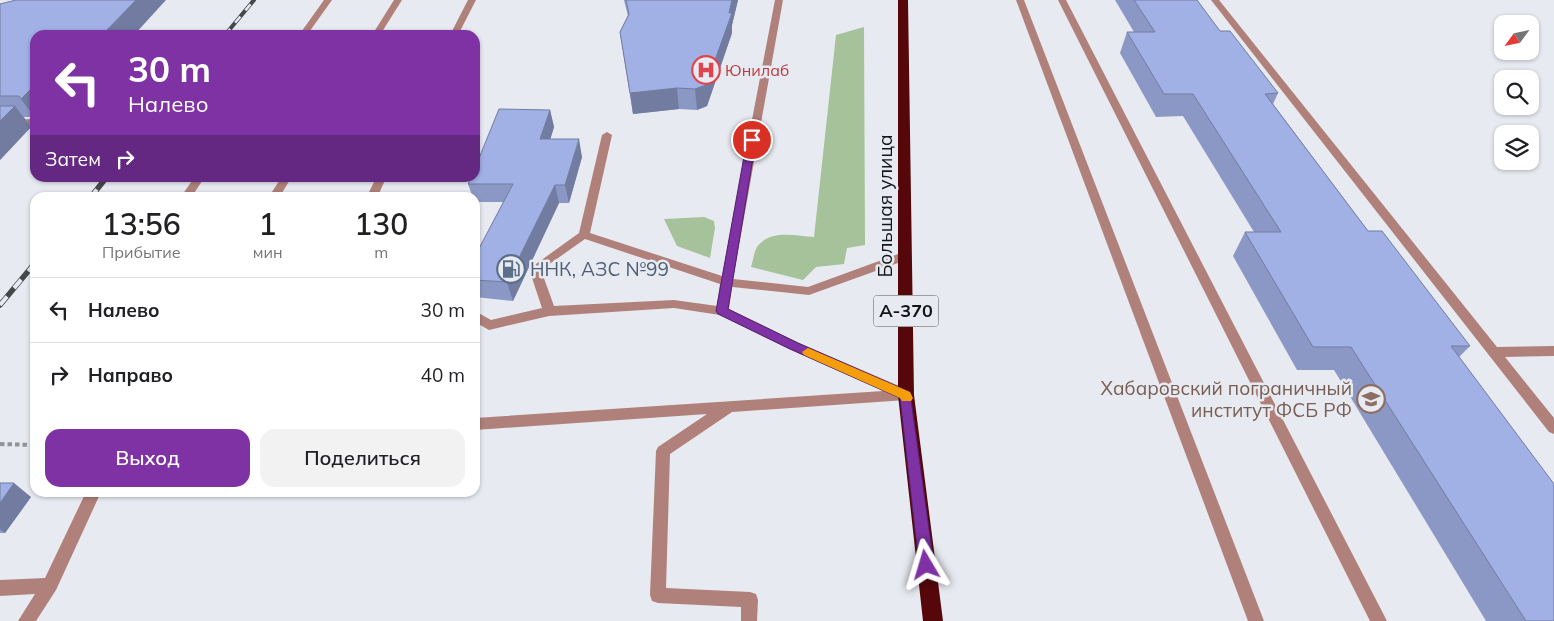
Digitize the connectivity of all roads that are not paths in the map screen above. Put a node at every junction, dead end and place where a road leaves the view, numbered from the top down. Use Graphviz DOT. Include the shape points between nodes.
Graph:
graph roads {
  1 [pos="328,0"];
  2 [pos="398,0"];
  3 [pos="472,0"];
  4 [pos="779,0"];
  5 [pos="903,0"];
  6 [pos="1020,0"];
  7 [pos="1062,0"];
  8 [pos="1216,0"];
  9 [pos="307,30"];
  10 [pos="379,30"];
  11 [pos="457,30"];
  12 [pos="30,122"];
  13 [pos="0,123"];
  14 [pos="607,135"];
  15 [pos="584,235"];
  16 [pos="905,256"];
  17 [pos="726,282"];
  18 [pos="549,311"];
  19 [pos="722,311"];
  20 [pos="480,319"];
  21 [pos="1554,351"];
  22 [pos="1495,352"];
  23 [pos="906,395"];
  24 [pos="728,407"];
  25 [pos="480,424"];
  26 [pos="1554,428"];
  27 [pos="92,497"];
  28 [pos="50,584"];
  29 [pos="0,588"];
  30 [pos="26,621"];
  31 [pos="748,621"];
  32 [pos="933,621"];
  33 [pos="1256,621"];
  34 [pos="1379,621"];
  1 -- 9 [label="street"];
  2 -- 10 [label="street"];
  3 -- 11 [label="street"];
  4 -- 17 [label="street"];
  5 -- 16 [label="highway, Большая улица / А-370"];
  6 -- 33 [label="street"];
  7 -- 34 [label="street"];
  8 -- 22 [label="street"];
  12 -- 13 [label="street"];
  14 -- 15 [label="street"];
  15 -- 17 [label="street"];
  15 -- 18 [label="street" via="535,270"];
  16 -- 17 [label="street" via="809,291"];
  16 -- 23 [label="highway, Большая улица / А-370"];
  17 -- 19 [label="street"];
  18 -- 19 [label="street" via="674,304"];
  18 -- 20 [label="street" via="489,325"];
  19 -- 23 [label="street"];
  21 -- 22 [label="street"];
  22 -- 26 [label="street"];
  23 -- 24 [label="street"];
  23 -- 32 [label="highway, Большая улица / А-370"];
  24 -- 25 [label="street"];
  24 -- 31 [label="street" via="663,450 658,595 750,600"];
  27 -- 28 [label="street"];
  28 -- 29 [label="street"];
  28 -- 30 [label="street"];
}
